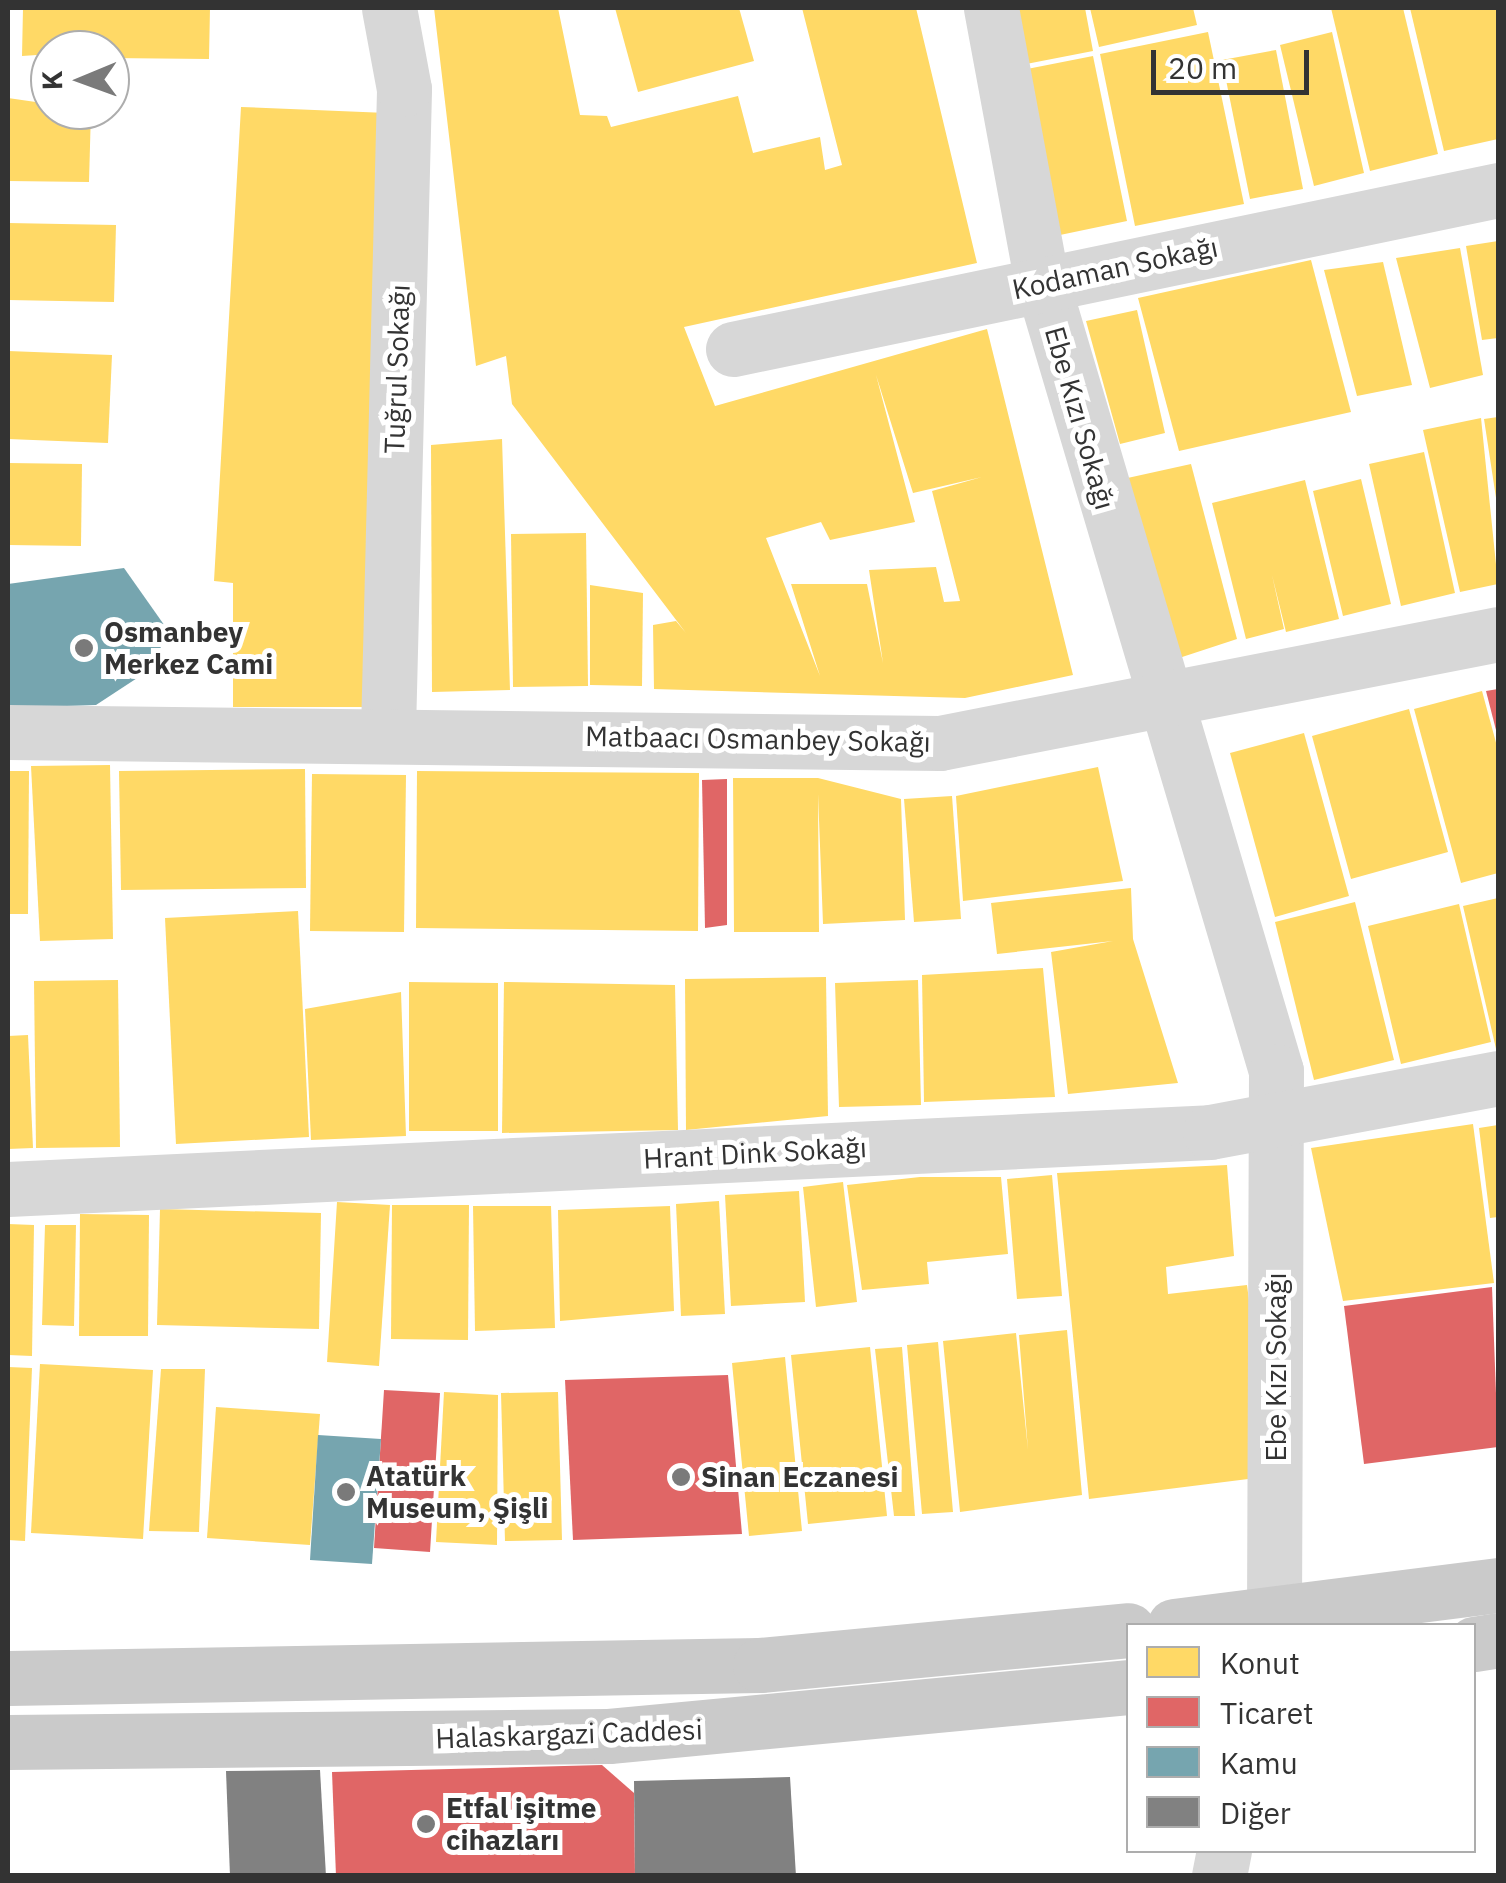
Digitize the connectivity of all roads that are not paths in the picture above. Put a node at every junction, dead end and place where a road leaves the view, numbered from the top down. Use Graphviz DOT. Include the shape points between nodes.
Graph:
graph roads {
  1 [pos="390,8"];
  2 [pos="991,8"];
  3 [pos="1498,190"];
  4 [pos="1042,282"];
  5 [pos="733,349"];
  6 [pos="1498,634"];
  7 [pos="1162,706"];
  8 [pos="388,731"];
  9 [pos="8,732"];
  10 [pos="1498,1078"];
  11 [pos="1277,1118"];
  12 [pos="8,1189"];
  13 [pos="1498,1585"];
  14 [pos="1274,1620"];
  15 [pos="1224,1623"];
  16 [pos="1126,1630"];
  17 [pos="8,1678"];
  18 [pos="1126,1687"];
  19 [pos="8,1742"];
  1 -- 8 [label="street, Tuğrul Sokağı" via="404,89"];
  2 -- 4 [label="street, Ebe Kızı Sokağı"];
  3 -- 4 [label="street, Kodaman Sokağı"];
  4 -- 5 [label="street, Kodaman Sokağı"];
  4 -- 7 [label="street, Ebe Kızı Sokağı"];
  6 -- 7 [label="street, Matbaacı Osmanbey Sokağı"];
  7 -- 8 [label="street, Matbaacı Osmanbey Sokağı" via="940,744"];
  7 -- 11 [label="street, Ebe Kızı Sokağı" via="1194,780 1271,1052"];
  8 -- 9 [label="street, Matbaacı Osmanbey Sokağı"];
  10 -- 11 [label="street, Hrant Dink Sokağı"];
  11 -- 12 [label="street, Hrant Dink Sokağı" via="1210,1132"];
  11 -- 14 [label="street, Ebe Kızı Sokağı"];
  13 -- 14 [label="main road"];
  14 -- 15 [label="main road"];
  16 -- 17 [label="main road" via="760,1665"];
  18 -- 19 [label="main road, Halaskargazi Caddesi" via="609,1736"];
}
